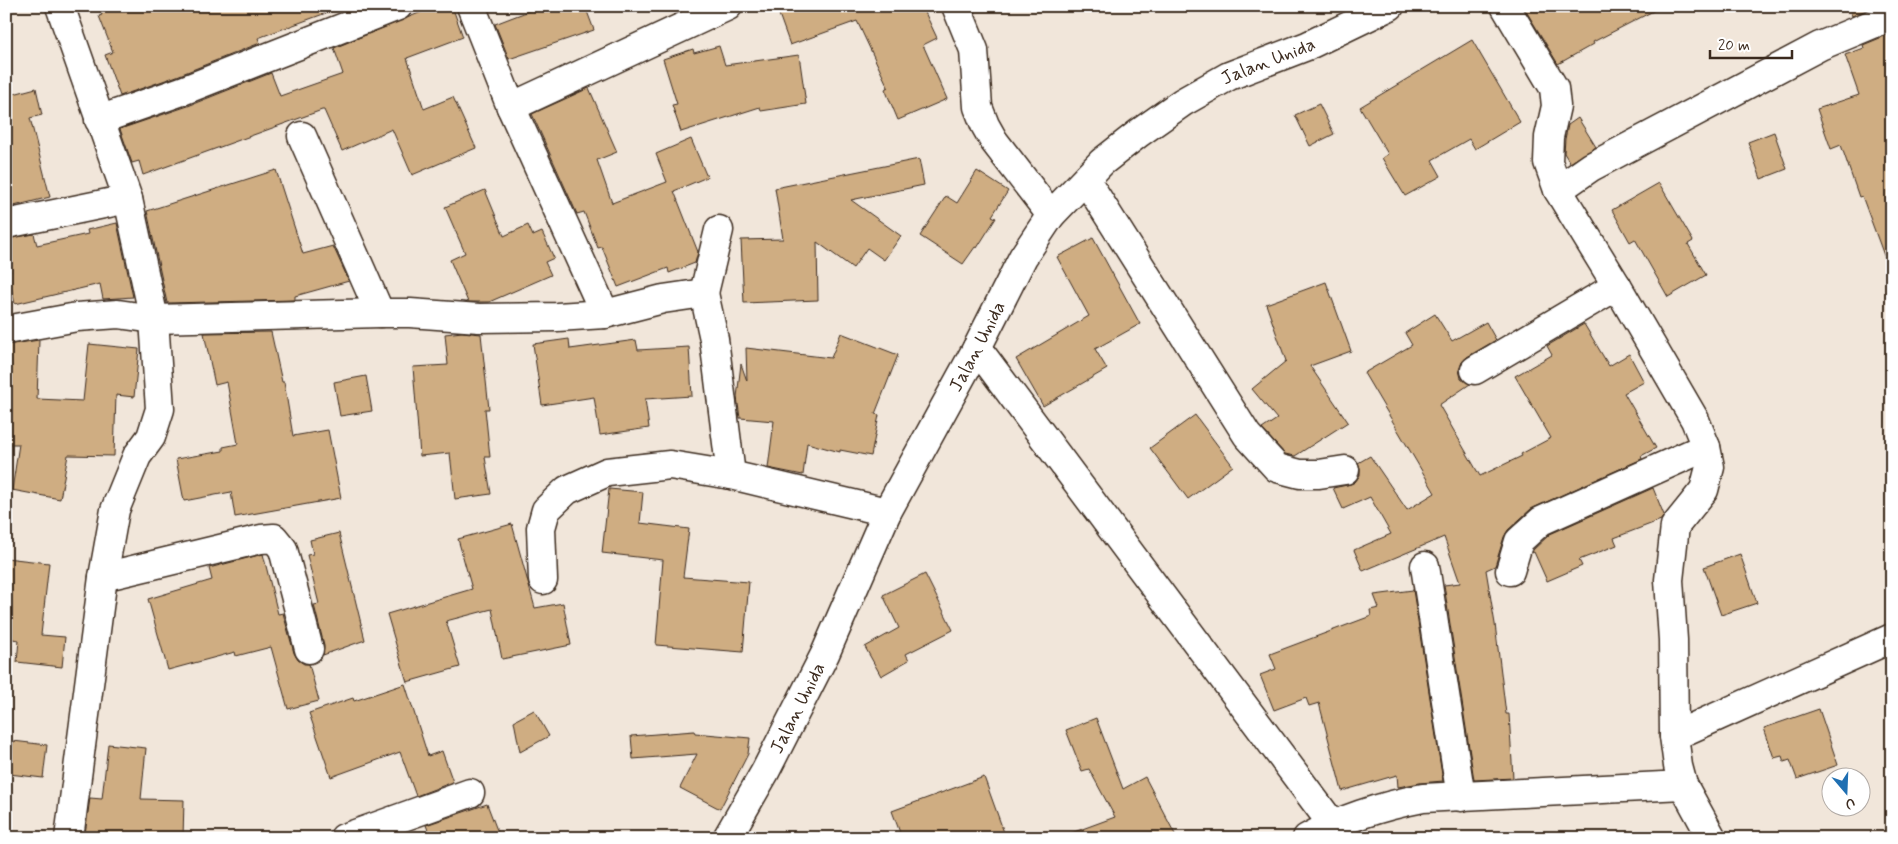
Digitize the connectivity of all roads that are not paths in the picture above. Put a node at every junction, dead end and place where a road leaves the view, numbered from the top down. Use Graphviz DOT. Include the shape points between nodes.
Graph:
graph roads {
  1 [pos="60,6"];
  2 [pos="398,6"];
  3 [pos="471,6"];
  4 [pos="728,6"];
  5 [pos="956,6"];
  6 [pos="1390,6"];
  7 [pos="1505,6"];
  8 [pos="1892,16"];
  9 [pos="511,107"];
  10 [pos="99,120"];
  11 [pos="302,136"];
  12 [pos="1086,180"];
  13 [pos="1558,190"];
  14 [pos="128,199"];
  15 [pos="1050,215"];
  16 [pos="6,224"];
  17 [pos="719,230"];
  18 [pos="1617,286"];
  19 [pos="704,292"];
  20 [pos="380,313"];
  21 [pos="605,314"];
  22 [pos="154,319"];
  23 [pos="6,330"];
  24 [pos="977,348"];
  25 [pos="1475,370"];
  26 [pos="1706,446"];
  27 [pos="1345,470"];
  28 [pos="731,475"];
  29 [pos="887,512"];
  30 [pos="1425,566"];
  31 [pos="1510,571"];
  32 [pos="103,577"];
  33 [pos="543,580"];
  34 [pos="1892,638"];
  35 [pos="310,649"];
  36 [pos="1674,736"];
  37 [pos="1683,785"];
  38 [pos="470,793"];
  39 [pos="1461,797"];
  40 [pos="1335,831"];
  41 [pos="69,838"];
  42 [pos="344,838"];
  43 [pos="727,838"];
  44 [pos="1307,838"];
  45 [pos="1712,838"];
  1 -- 10 [label="street"];
  2 -- 10 [label="street"];
  3 -- 9 [label="street"];
  4 -- 9 [label="street"];
  5 -- 15 [label="street" via="974,50 978,107 984,125"];
  6 -- 12 [label="street, Jalan Unida" via="1307,46 1229,76 1183,102 1139,132 1102,162"];
  7 -- 13 [label="street" via="1554,88 1556,106 1549,136 1548,162"];
  8 -- 13 [label="street" via="1820,46 1591,167"];
  9 -- 21 [label="street"];
  10 -- 14 [label="street"];
  11 -- 20 [label="street"];
  12 -- 15 [label="street, Jalan Unida"];
  12 -- 27 [label="street" via="1247,435 1276,468 1300,474"];
  13 -- 18 [label="street"];
  14 -- 16 [label="street"];
  14 -- 22 [label="street"];
  15 -- 24 [label="street, Jalan Unida" via="1023,257"];
  17 -- 19 [label="street"];
  18 -- 25 [label="street"];
  18 -- 26 [label="street" via="1695,420"];
  19 -- 21 [label="street"];
  19 -- 28 [label="street" via="714,339"];
  20 -- 21 [label="street" via="479,318"];
  20 -- 22 [label="street"];
  22 -- 23 [label="street" via="118,314 77,317"];
  22 -- 32 [label="street" via="160,409 151,437 137,456 114,510"];
  24 -- 29 [label="street, Jalan Unida"];
  24 -- 40 [label="street"];
  26 -- 31 [label="street" via="1541,521 1519,541"];
  26 -- 36 [label="street" via="1710,466 1704,490 1675,526 1669,580"];
  28 -- 29 [label="street"];
  28 -- 33 [label="street" via="670,465 607,472 567,490 546,510 541,528"];
  29 -- 43 [label="street, Jalan Unida" via="825,654 765,772"];
  30 -- 39 [label="street"];
  32 -- 35 [label="street" via="274,538 283,549"];
  32 -- 41 [label="street"];
  34 -- 36 [label="street"];
  36 -- 37 [label="street"];
  37 -- 39 [label="street"];
  37 -- 45 [label="street"];
  38 -- 42 [label="street"];
  39 -- 40 [label="street" via="1423,798 1392,804"];
  40 -- 44 [label="street"];
}
